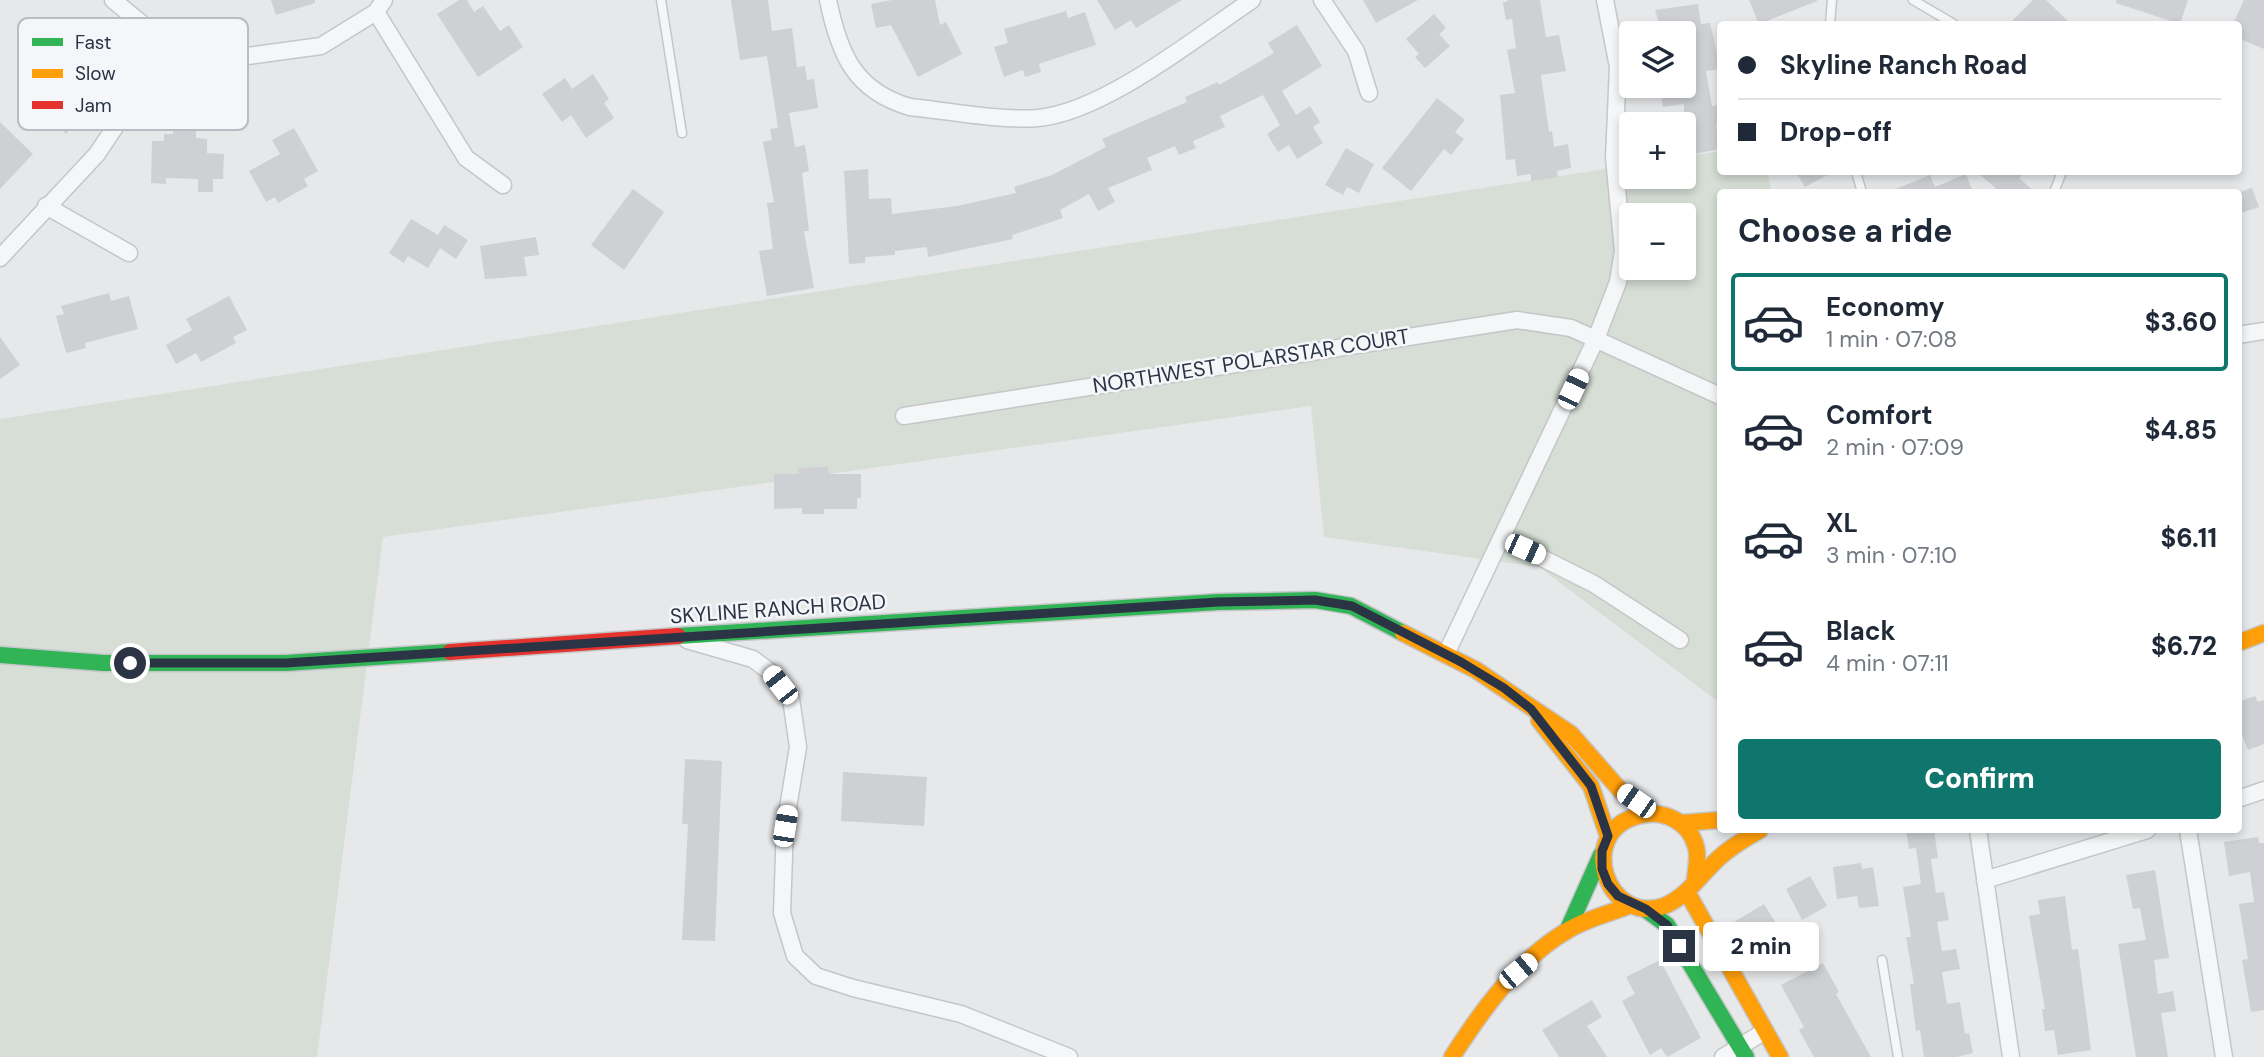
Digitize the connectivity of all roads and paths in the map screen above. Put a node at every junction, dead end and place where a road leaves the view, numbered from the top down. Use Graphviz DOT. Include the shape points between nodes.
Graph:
graph roads {
  1 [pos="113,0"];
  2 [pos="661,0"];
  3 [pos="828,0"];
  4 [pos="1252,0"];
  5 [pos="1322,0"];
  6 [pos="1605,0"];
  7 [pos="1832,0"];
  8 [pos="1913,0"];
  9 [pos="380,6"];
  10 [pos="135,18"];
  11 [pos="1830,21"];
  12 [pos="1949,21"];
  13 [pos="248,56"];
  14 [pos="1369,93"];
  15 [pos="113,130"];
  16 [pos="682,133"];
  17 [pos="503,185"];
  18 [pos="46,206"];
  19 [pos="129,253"];
  20 [pos="0,258"];
  21 [pos="2264,331"];
  22 [pos="2242,334"];
  23 [pos="1597,339"];
  24 [pos="1717,395"];
  25 [pos="904,416"];
  26 [pos="1502,538"];
  27 [pos="2264,633"];
  28 [pos="676,636"];
  29 [pos="1680,640"];
  30 [pos="2242,641"];
  31 [pos="1446,654"];
  32 [pos="0,655"];
  33 [pos="1531,709"];
  34 [pos="2264,790"];
  35 [pos="2242,798"];
  36 [pos="1651,811"];
  37 [pos="1717,820"];
  38 [pos="1682,823"];
  39 [pos="1755,833"];
  40 [pos="1978,833"];
  41 [pos="2137,833"];
  42 [pos="2188,833"];
  43 [pos="1608,836"];
  44 [pos="1602,851"];
  45 [pos="1985,880"];
  46 [pos="1691,886"];
  47 [pos="1638,907"];
  48 [pos="1569,929"];
  49 [pos="1882,960"];
  50 [pos="1765,1031"];
  51 [pos="1743,1052"];
  52 [pos="1069,1057"];
  53 [pos="1452,1057"];
  54 [pos="1723,1057"];
  55 [pos="1780,1057"];
  56 [pos="1898,1057"];
  57 [pos="2011,1057"];
  58 [pos="2224,1057"];
  1 -- 10 [label="street"];
  2 -- 16 [label="lane"];
  3 -- 4 [label="street" via="835,33 849,64 869,89 890,102 1035,119 1085,107 1114,92"];
  5 -- 14 [label="street" via="1356,51"];
  6 -- 23 [label="street" via="1618,67 1614,158 1623,251 1618,282"];
  7 -- 11 [label="lane"];
  8 -- 12 [label="lane"];
  9 -- 13 [label="street" via="321,46"];
  9 -- 17 [label="street" via="466,158"];
  15 -- 18 [label="street" via="97,154"];
  18 -- 19 [label="street"];
  18 -- 20 [label="street"];
  21 -- 22 [label="street"];
  23 -- 24 [label="street, NORTHWEST POLARSTAR COURT"];
  23 -- 25 [label="street, NORTHWEST POLARSTAR COURT" via="1571,328 1517,320"];
  23 -- 26 [label="street"];
  26 -- 29 [label="street" via="1594,584"];
  26 -- 31 [label="street"];
  27 -- 30 [label="street"];
  28 -- 31 [label="street, SKYLINE RANCH ROAD" via="1315,600 1352,606"];
  28 -- 32 [label="street, SKYLINE RANCH ROAD" via="286,663 104,663"];
  28 -- 52 [label="street" via="753,659 791,699 798,747 785,826 782,913 794,956 816,976 961,1014"];
  31 -- 33 [label="street, SKYLINE RANCH ROAD"];
  33 -- 36 [label="street, SKYLINE RANCH ROAD" via="1571,734 1621,791"];
  33 -- 43 [label="street, SKYLINE RANCH ROAD" via="1591,786"];
  34 -- 35 [label="street"];
  36 -- 38 [label="street"];
  36 -- 43 [label="street" via="1634,814"];
  37 -- 38 [label="street"];
  38 -- 46 [label="street" via="1698,849 1699,864"];
  39 -- 46 [label="street" via="1722,855"];
  40 -- 45 [label="street"];
  41 -- 45 [label="street"];
  42 -- 58 [label="street"];
  43 -- 44 [label="street"];
  44 -- 47 [label="street" via="1608,884"];
  44 -- 48 [label="street"];
  45 -- 57 [label="street"];
  46 -- 47 [label="street" via="1668,905"];
  46 -- 50 [label="street"];
  47 -- 48 [label="street"];
  47 -- 51 [label="street" via="1667,925"];
  48 -- 53 [label="street" via="1518,971 1470,1026"];
  49 -- 56 [label="lane"];
  50 -- 51 [label="street"];
  50 -- 55 [label="street"];
  51 -- 54 [label="street"];
}
